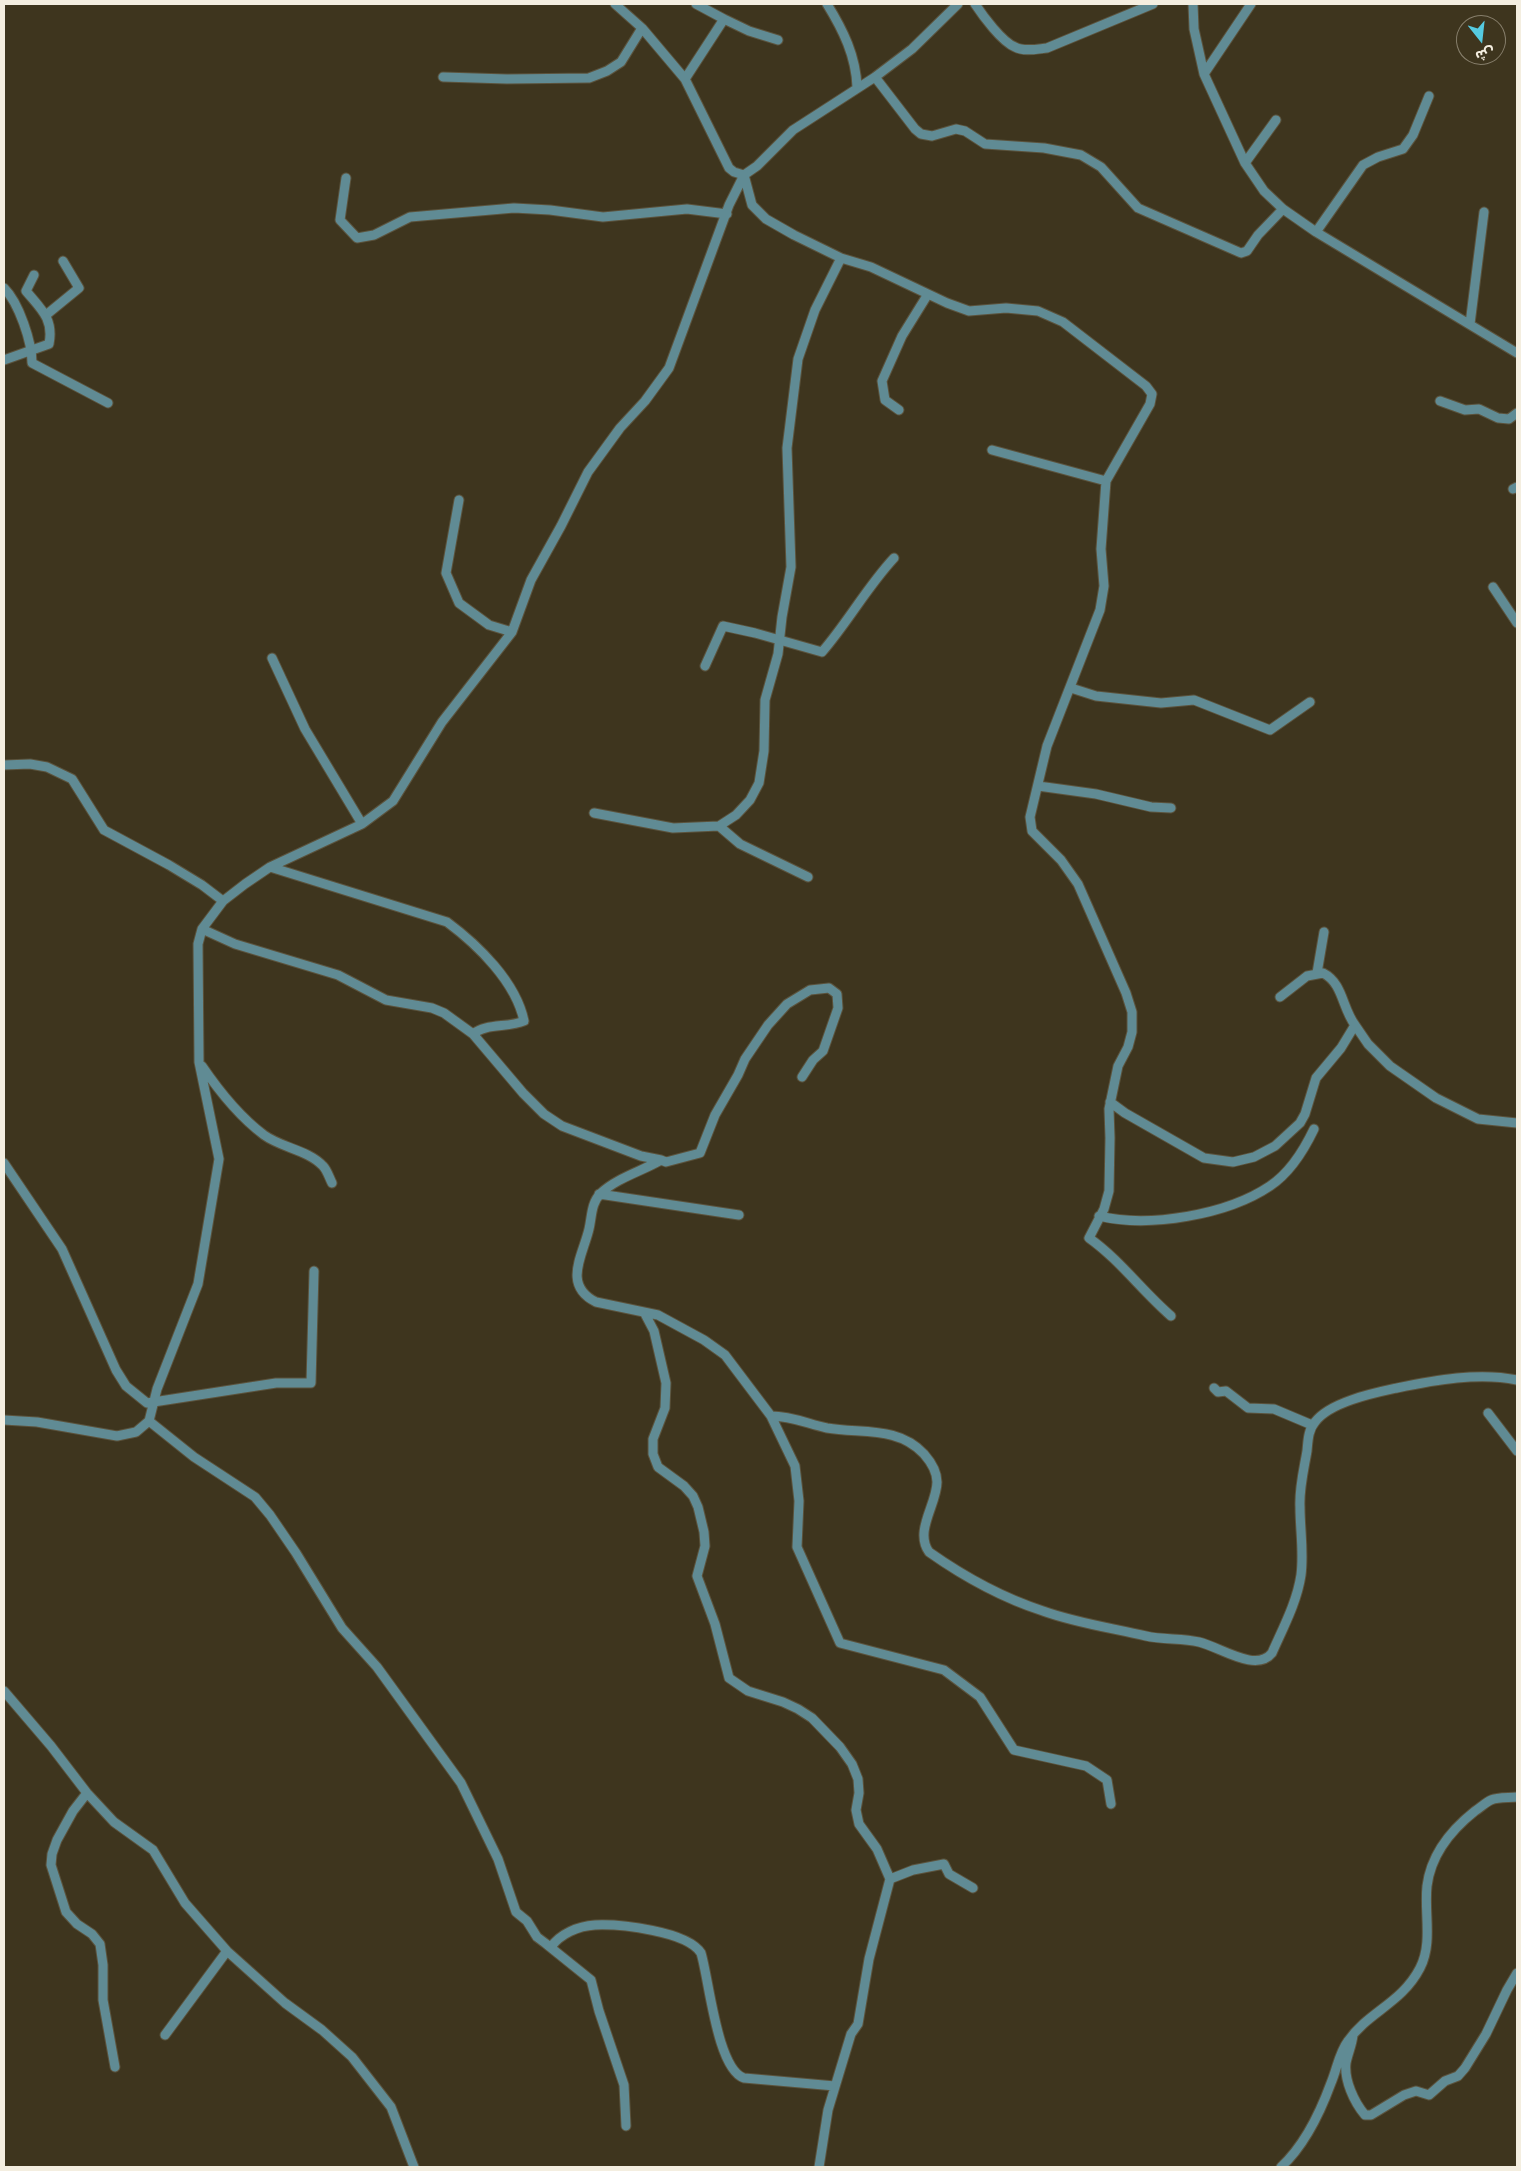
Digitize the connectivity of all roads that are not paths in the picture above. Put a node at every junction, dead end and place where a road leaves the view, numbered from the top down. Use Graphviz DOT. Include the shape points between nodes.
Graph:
graph roads {
  1 [pos="615,4"];
  2 [pos="696,4"];
  3 [pos="827,4"];
  4 [pos="958,4"];
  5 [pos="975,4"];
  6 [pos="1153,4"];
  7 [pos="1193,4"];
  8 [pos="1251,4"];
  9 [pos="724,18"];
  10 [pos="642,28"];
  11 [pos="778,40"];
  12 [pos="1204,74"];
  13 [pos="443,77"];
  14 [pos="875,77"];
  15 [pos="685,79"];
  16 [pos="857,87"];
  17 [pos="1429,96"];
  18 [pos="1276,120"];
  19 [pos="1245,163"];
  20 [pos="744,175"];
  21 [pos="346,178"];
  22 [pos="1283,210"];
  23 [pos="1484,212"];
  24 [pos="727,214"];
  25 [pos="1316,232"];
  26 [pos="841,258"];
  27 [pos="63,261"];
  28 [pos="34,275"];
  29 [pos="4,288"];
  30 [pos="928,294"];
  31 [pos="46,315"];
  32 [pos="1470,324"];
  33 [pos="32,351"];
  34 [pos="1517,353"];
  35 [pos="4,360"];
  36 [pos="1440,401"];
  37 [pos="108,403"];
  38 [pos="899,410"];
  39 [pos="1517,412"];
  40 [pos="992,450"];
  41 [pos="1106,481"];
  42 [pos="459,500"];
  43 [pos="894,558"];
  44 [pos="1494,587"];
  45 [pos="1517,623"];
  46 [pos="512,632"];
  47 [pos="779,641"];
  48 [pos="272,658"];
  49 [pos="705,666"];
  50 [pos="1070,688"];
  51 [pos="1310,702"];
  52 [pos="4,765"];
  53 [pos="1038,786"];
  54 [pos="1171,808"];
  55 [pos="594,814"];
  56 [pos="362,824"];
  57 [pos="719,826"];
  58 [pos="270,867"];
  59 [pos="808,877"];
  60 [pos="223,901"];
  61 [pos="202,929"];
  62 [pos="1324,932"];
  63 [pos="1317,973"];
  64 [pos="1280,997"];
  65 [pos="1355,1025"];
  66 [pos="473,1034"];
  67 [pos="199,1062"];
  68 [pos="802,1077"];
  69 [pos="1110,1102"];
  70 [pos="1517,1123"];
  71 [pos="1314,1128"];
  72 [pos="661,1160"];
  73 [pos="4,1163"];
  74 [pos="7,1172"];
  75 [pos="332,1183"];
  76 [pos="600,1194"];
  77 [pos="739,1215"];
  78 [pos="1099,1216"];
  79 [pos="314,1271"];
  80 [pos="644,1312"];
  81 [pos="1171,1316"];
  82 [pos="1517,1380"];
  83 [pos="1214,1388"];
  84 [pos="154,1402"];
  85 [pos="1488,1413"];
  86 [pos="772,1416"];
  87 [pos="4,1420"];
  88 [pos="149,1421"];
  89 [pos="1312,1425"];
  90 [pos="1517,1451"];
  91 [pos="4,1691"];
  92 [pos="87,1794"];
  93 [pos="1517,1797"];
  94 [pos="1111,1804"];
  95 [pos="890,1879"];
  96 [pos="973,1888"];
  97 [pos="551,1947"];
  98 [pos="227,1951"];
  99 [pos="1517,1973"];
  100 [pos="1353,2034"];
  101 [pos="165,2035"];
  102 [pos="115,2068"];
  103 [pos="835,2086"];
  104 [pos="626,2126"];
  105 [pos="414,2167"];
  106 [pos="818,2167"];
  107 [pos="1281,2167"];
  1 -- 10 [label="street"];
  2 -- 9 [label="street"];
  3 -- 16 [label="street" via="843,30 857,75"];
  4 -- 14 [label="street" via="912,49"];
  5 -- 6 [label="street" via="1007,42 1028,50 1046,48"];
  7 -- 12 [label="street" via="1194,29"];
  8 -- 12 [label="street"];
  9 -- 11 [label="street" via="749,31"];
  9 -- 15 [label="street"];
  10 -- 13 [label="street" via="621,62 589,78"];
  10 -- 15 [label="street"];
  12 -- 19 [label="street"];
  14 -- 16 [label="street"];
  14 -- 22 [label="street" via="922,134 932,136 956,129 985,144 1044,148 1081,155 1101,167 1138,208 1240,252 1247,251"];
  15 -- 20 [label="street" via="729,168"];
  16 -- 20 [label="street" via="793,130"];
  17 -- 25 [label="street" via="1413,135 1403,149 1363,165"];
  18 -- 19 [label="street"];
  19 -- 22 [label="street" via="1264,191"];
  20 -- 24 [label="street"];
  20 -- 26 [label="street" via="752,205 766,219"];
  21 -- 24 [label="street" via="340,220 357,238 374,235 410,216 514,208 603,217 687,209"];
  22 -- 25 [label="street"];
  23 -- 32 [label="street"];
  24 -- 46 [label="street" via="669,368 588,472 531,580"];
  25 -- 32 [label="street"];
  26 -- 30 [label="street" via="871,267"];
  26 -- 47 [label="street" via="815,310 798,359 787,448 791,568"];
  27 -- 31 [label="street" via="79,288"];
  28 -- 31 [label="street" via="26,290"];
  29 -- 33 [label="street" via="13,297"];
  30 -- 38 [label="street" via="902,336 882,381 885,400"];
  30 -- 41 [label="street" via="969,311 1006,308 1038,311 1063,322 1146,386 1152,394 1150,404"];
  31 -- 33 [label="street" via="52,331 49,344"];
  32 -- 34 [label="street"];
  33 -- 35 [label="street"];
  33 -- 37 [label="street" via="32,363"];
  36 -- 39 [label="street" via="1465,410 1479,409 1498,418 1509,418"];
  40 -- 41 [label="street"];
  41 -- 50 [label="street" via="1102,549 1104,586 1100,610"];
  42 -- 46 [label="street" via="446,573 459,604 489,625"];
  43 -- 47 [label="street" via="822,652"];
  44 -- 45 [label="street"];
  46 -- 56 [label="street" via="442,722 393,800"];
  47 -- 49 [label="street" via="723,626"];
  47 -- 57 [label="street" via="765,700 764,751 759,783 750,800"];
  48 -- 56 [label="street" via="305,729"];
  50 -- 51 [label="street" via="1096,696 1161,702 1194,700 1270,730"];
  50 -- 53 [label="street" via="1047,746"];
  52 -- 60 [label="street" via="47,767 72,779 104,830 170,865"];
  53 -- 54 [label="street"];
  53 -- 69 [label="street" via="1030,817 1032,831 1061,860 1078,884 1132,1012 1132,1032 1118,1066"];
  55 -- 57 [label="street" via="673,828"];
  56 -- 58 [label="street"];
  57 -- 59 [label="street" via="740,844"];
  58 -- 60 [label="street"];
  58 -- 66 [label="street" via="447,922 469,939 494,966 521,1007 524,1021 478,1029"];
  60 -- 61 [label="street"];
  61 -- 66 [label="street" via="235,944 338,975 386,1000 432,1008"];
  61 -- 67 [label="street" via="198,944"];
  62 -- 63 [label="street"];
  63 -- 64 [label="street" via="1307,976"];
  63 -- 65 [label="street" via="1334,981"];
  65 -- 69 [label="street" via="1316,1078 1300,1123 1275,1146 1254,1157 1232,1162 1204,1158"];
  65 -- 70 [label="street" via="1390,1066 1436,1098 1478,1119"];
  66 -- 72 [label="street" via="523,1093 550,1118 562,1126 641,1156"];
  67 -- 75 [label="street" via="217,1088 253,1126 276,1142 313,1157 324,1167"];
  67 -- 84 [label="street" via="219,1159 198,1284"];
  68 -- 72 [label="street" via="823,1051 838,1008 837,994 829,988 820,987 799,996 768,1024 715,1115 700,1153 666,1162"];
  69 -- 78 [label="street" via="1109,1191"];
  71 -- 78 [label="street" via="1304,1151 1289,1169 1271,1186 1237,1202 1176,1219 1127,1220"];
  72 -- 76 [label="street"];
  73 -- 74 [label="street"];
  74 -- 84 [label="street" via="62,1249 126,1386 145,1403"];
  76 -- 77 [label="street"];
  76 -- 80 [label="street" via="591,1211 576,1270 578,1284 587,1298 596,1302"];
  78 -- 81 [label="street" via="1089,1238 1107,1251"];
  79 -- 84 [label="street" via="311,1382 276,1383"];
  80 -- 86 [label="street" via="674,1322 725,1355"];
  80 -- 95 [label="street" via="654,1331 666,1383 664,1408 652,1438 652,1454 658,1467 684,1486 698,1507 705,1546 697,1576 730,1678 748,1691 798,1709 812,1718 840,1747 858,1779 856,1810 859,1824 877,1849"];
  82 -- 89 [label="street" via="1500,1376 1414,1384 1373,1393 1336,1407"];
  83 -- 89 [label="street" via="1218,1392 1226,1391 1248,1408 1274,1409"];
  84 -- 88 [label="street"];
  85 -- 90 [label="street"];
  86 -- 89 [label="street" via="792,1417 838,1429 889,1433 910,1442 933,1465 937,1482 924,1533 925,1546 935,1556 996,1591 1045,1612 1148,1637 1201,1643 1256,1661 1272,1653 1299,1584 1303,1544 1300,1496"];
  86 -- 94 [label="street" via="795,1466 799,1501 797,1547 840,1643 944,1670 980,1698 1014,1750 1086,1766 1107,1780"];
  87 -- 88 [label="street" via="38,1422 117,1436 136,1432"];
  88 -- 97 [label="street" via="194,1457 255,1497 270,1515 342,1628 377,1667 461,1783 498,1859 516,1912"];
  91 -- 92 [label="street"];
  92 -- 98 [label="street" via="114,1822 153,1850 185,1903"];
  92 -- 102 [label="street" via="56,1840 51,1865 66,1912 100,1944 103,2000"];
  93 -- 100 [label="street" via="1491,1800 1466,1819 1435,1856 1427,1887 1428,1932 1421,1966 1395,2000"];
  95 -- 96 [label="street" via="913,1870 944,1864 949,1874"];
  95 -- 103 [label="street" via="869,1959 858,2024 851,2034"];
  97 -- 103 [label="street" via="557,1938 594,1925 634,1928 672,1935 688,1942 698,1947 701,1953 715,2022 734,2073 744,2078"];
  97 -- 104 [label="street" via="591,1980 624,2084"];
  98 -- 101 [label="street"];
  98 -- 105 [label="street" via="352,2057 391,2107"];
  99 -- 100 [label="street" via="1465,2068 1429,2095 1416,2091 1371,2115 1365,2115 1347,2079 1346,2063"];
  100 -- 107 [label="street" via="1342,2050 1331,2084 1308,2133"];
  103 -- 106 [label="street"];
}
